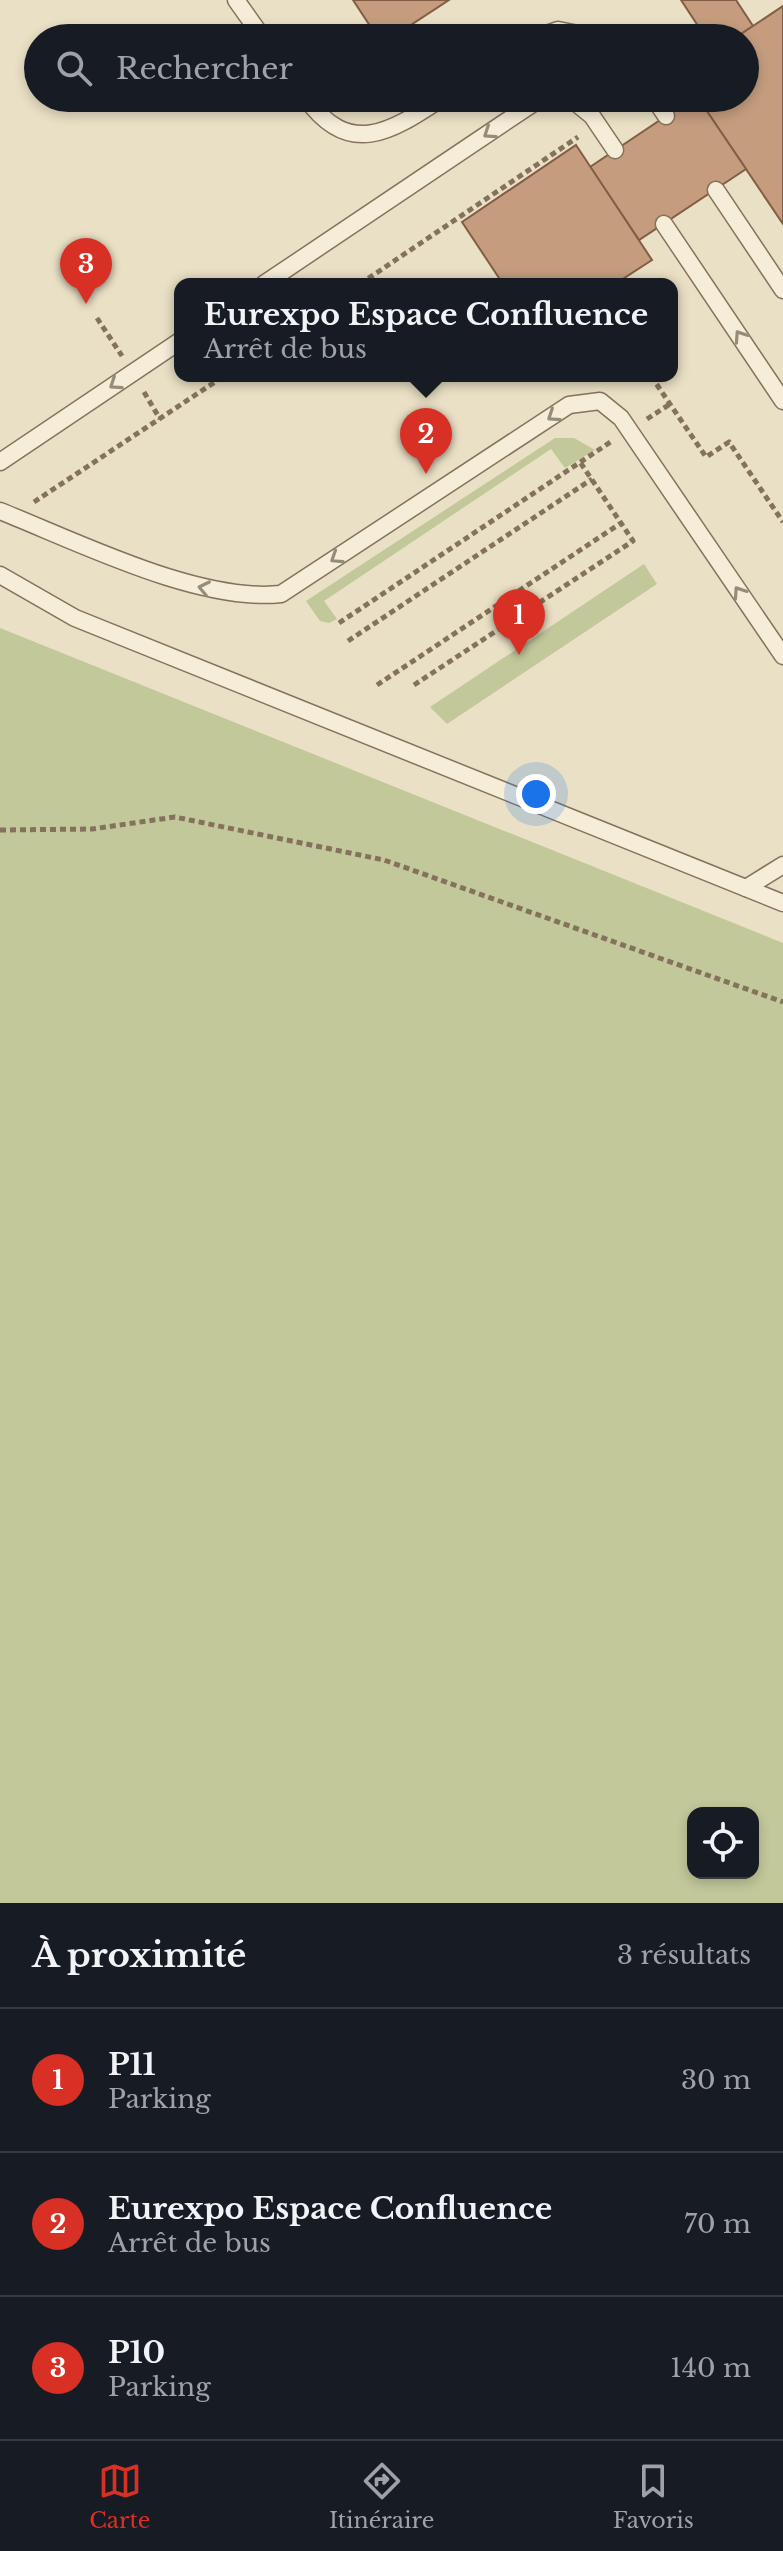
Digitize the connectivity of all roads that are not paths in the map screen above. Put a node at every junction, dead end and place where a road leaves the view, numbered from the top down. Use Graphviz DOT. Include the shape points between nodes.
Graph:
graph roads {
  1 [pos="236,0"];
  2 [pos="253,24"];
  3 [pos="319,112"];
  4 [pos="420,112"];
  5 [pos="520,112"];
  6 [pos="585,112"];
  7 [pos="663,112"];
  8 [pos="666,116"];
  9 [pos="615,150"];
  10 [pos="716,190"];
  11 [pos="664,224"];
  12 [pos="273,278"];
  13 [pos="783,290"];
  14 [pos="174,345"];
  15 [pos="783,401"];
  16 [pos="0,462"];
  17 [pos="6,513"];
  18 [pos="0,575"];
  19 [pos="783,656"];
  20 [pos="783,865"];
  21 [pos="746,888"];
  22 [pos="783,903"];
  1 -- 2 [label="lane"];
  3 -- 4 [label="lane" via="330,124 365,134 392,130"];
  5 -- 12 [label="lane, one-way"];
  6 -- 9 [label="lane"];
  7 -- 8 [label="lane"];
  10 -- 13 [label="lane"];
  15 -- 11 [label="lane, one-way"];
  14 -- 16 [label="lane, one-way"];
  19 -- 17 [label="lane, one-way" via="629,430 600,401 569,405 281,594 252,597 188,584"];
  18 -- 21 [label="lane" via="75,618"];
  20 -- 21 [label="lane"];
  21 -- 22 [label="lane"];
}
